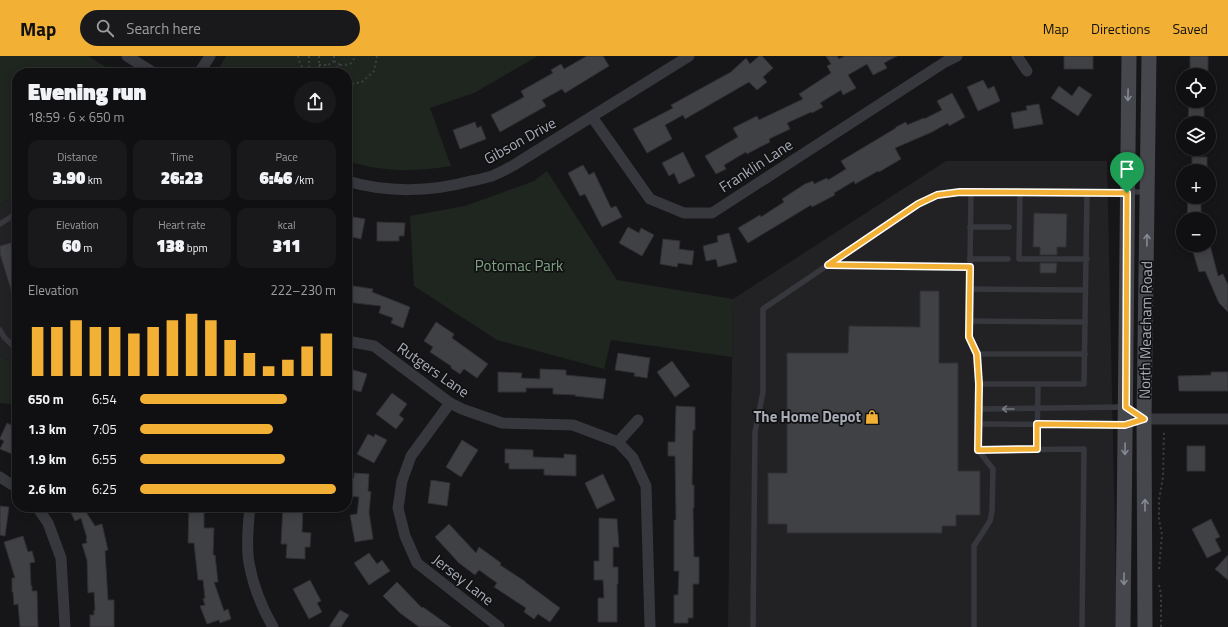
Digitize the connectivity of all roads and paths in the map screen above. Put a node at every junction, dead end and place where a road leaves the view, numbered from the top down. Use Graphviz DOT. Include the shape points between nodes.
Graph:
graph roads {
  1 [pos="127,56"];
  2 [pos="210,56"];
  3 [pos="298,56"];
  4 [pos="309,56"];
  5 [pos="319,56"];
  6 [pos="334,56"];
  7 [pos="354,56"];
  8 [pos="378,56"];
  9 [pos="689,56"];
  10 [pos="957,56"];
  11 [pos="1018,56"];
  12 [pos="1129,56"];
  13 [pos="1149,56"];
  14 [pos="334,61"];
  15 [pos="319,65"];
  16 [pos="328,65"];
  17 [pos="340,65"];
  18 [pos="146,68"];
  19 [pos="202,68"];
  20 [pos="304,68"];
  21 [pos="308,68"];
  22 [pos="331,68"];
  23 [pos="337,68"];
  24 [pos="1027,71"];
  25 [pos="352,84"];
  26 [pos="592,117"];
  27 [pos="352,182"];
  28 [pos="971,192"];
  29 [pos="1148,192"];
  30 [pos="1020,193"];
  31 [pos="1087,193"];
  32 [pos="1127,193"];
  33 [pos="12,216"];
  34 [pos="0,224"];
  35 [pos="970,227"];
  36 [pos="1009,227"];
  37 [pos="970,259"];
  38 [pos="1008,259"];
  39 [pos="1087,259"];
  40 [pos="828,265"];
  41 [pos="970,267"];
  42 [pos="969,289"];
  43 [pos="1085,290"];
  44 [pos="969,321"];
  45 [pos="1085,322"];
  46 [pos="0,330"];
  47 [pos="352,342"];
  48 [pos="12,345"];
  49 [pos="977,354"];
  50 [pos="1084,354"];
  51 [pos="979,384"];
  52 [pos="1038,385"];
  53 [pos="450,403"];
  54 [pos="1126,407"];
  55 [pos="979,409"];
  56 [pos="1037,409"];
  57 [pos="1144,419"];
  58 [pos="1164,419"];
  59 [pos="1228,419"];
  60 [pos="638,420"];
  61 [pos="979,424"];
  62 [pos="1037,424"];
  63 [pos="1125,425"];
  64 [pos="618,442"];
  65 [pos="1037,449"];
  66 [pos="978,450"];
  67 [pos="0,477"];
  68 [pos="12,485"];
  69 [pos="40,512"];
  70 [pos="249,512"];
  71 [pos="1159,574"];
  72 [pos="1159,579"];
  73 [pos="65,627"];
  74 [pos="272,627"];
  75 [pos="499,627"];
  76 [pos="650,627"];
  77 [pos="753,627"];
  78 [pos="974,627"];
  79 [pos="1082,627"];
  80 [pos="1123,627"];
  81 [pos="1145,627"];
  82 [pos="1161,627"];
  1 -- 18 [label="street"];
  2 -- 19 [label="street"];
  3 -- 20 [label="path"];
  4 -- 21 [label="path"];
  5 -- 15 [label="path"];
  6 -- 14 [label="path"];
  7 -- 17 [label="path" via="348,65"];
  8 -- 25 [label="path" via="374,71 362,82"];
  9 -- 26 [label="street, Gibson Drive"];
  10 -- 26 [label="street, Franklin Lane" via="712,214 684,214 650,199"];
  11 -- 24 [label="street"];
  12 -- 32 [label="main road, North Meacham Road, one-way"];
  13 -- 29 [label="main road, North Meacham Road"];
  14 -- 16 [label="path"];
  14 -- 17 [label="path"];
  15 -- 16 [label="path"];
  16 -- 22 [label="path"];
  17 -- 23 [label="path"];
  26 -- 27 [label="street, Gibson Drive" via="514,165 491,176 462,184 409,190 380,188"];
  28 -- 30 [label="lane"];
  28 -- 35 [label="lane"];
  28 -- 40 [label="lane" via="937,195 918,204"];
  29 -- 32 [label="lane"];
  57 -- 29 [label="main road, North Meacham Road, one-way"];
  30 -- 31 [label="lane"];
  30 -- 39 [label="lane" via="1019,259"];
  31 -- 32 [label="lane"];
  31 -- 39 [label="lane"];
  32 -- 54 [label="main road, North Meacham Road"];
  33 -- 34 [label="lane"];
  35 -- 36 [label="lane"];
  35 -- 37 [label="lane"];
  37 -- 38 [label="lane"];
  37 -- 41 [label="lane"];
  39 -- 43 [label="lane"];
  40 -- 41 [label="lane"];
  40 -- 77 [label="lane" via="763,309 763,392 755,432"];
  41 -- 42 [label="lane"];
  42 -- 43 [label="lane"];
  42 -- 44 [label="lane"];
  43 -- 45 [label="lane"];
  44 -- 45 [label="lane"];
  44 -- 49 [label="lane" via="969,337"];
  45 -- 50 [label="lane"];
  46 -- 48 [label="lane"];
  47 -- 53 [label="street, Rutgers Lane" via="374,346"];
  49 -- 50 [label="lane"];
  49 -- 51 [label="lane"];
  50 -- 52 [label="lane" via="1084,384"];
  51 -- 52 [label="lane"];
  51 -- 55 [label="lane"];
  52 -- 56 [label="lane"];
  53 -- 64 [label="street, Rutgers Lane" via="462,410 502,423 573,425"];
  53 -- 75 [label="street, Jersey Lane" via="411,456 402,481 398,508 405,536 417,563"];
  54 -- 56 [label="lane"];
  54 -- 57 [label="lane"];
  54 -- 63 [label="main road, North Meacham Road"];
  56 -- 55 [label="lane, one-way"];
  55 -- 61 [label="lane"];
  56 -- 62 [label="lane"];
  57 -- 58 [label="street"];
  57 -- 63 [label="lane"];
  81 -- 57 [label="main road, North Meacham Road, one-way"];
  58 -- 59 [label="street"];
  58 -- 71 [label="path" via="1163,476 1159,500 1162,535"];
  60 -- 64 [label="street"];
  61 -- 62 [label="lane"];
  61 -- 66 [label="lane"];
  62 -- 63 [label="lane"];
  62 -- 65 [label="lane"];
  63 -- 80 [label="main road, North Meacham Road, one-way"];
  64 -- 76 [label="street, Rutgers Lane" via="633,458 646,486"];
  65 -- 66 [label="lane"];
  65 -- 79 [label="lane" via="1084,449"];
  66 -- 78 [label="lane" via="993,469 990,521 974,546"];
  67 -- 68 [label="street"];
  69 -- 73 [label="street" via="48,523 61,558"];
  70 -- 74 [label="street" via="249,562 259,598"];
  72 -- 82 [label="path" via="1162,594"];
}
